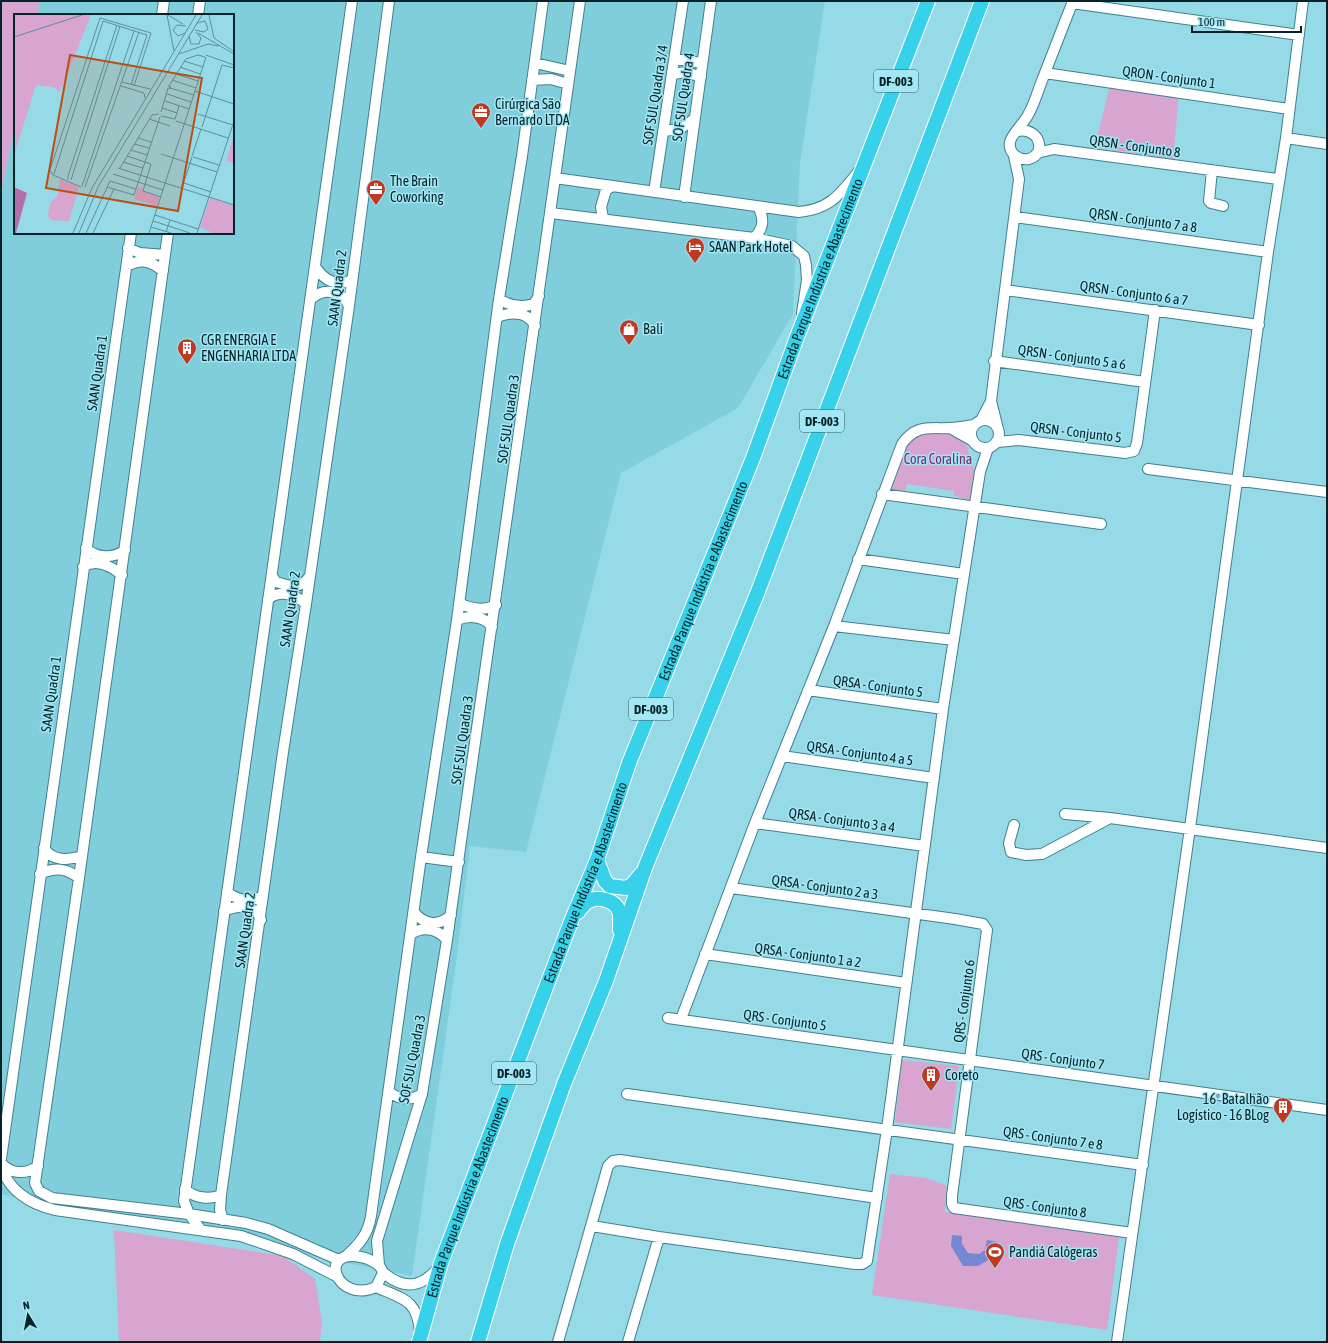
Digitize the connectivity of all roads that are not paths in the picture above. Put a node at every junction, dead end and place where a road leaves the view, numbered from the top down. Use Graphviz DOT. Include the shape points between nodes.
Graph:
graph roads {
  1 [pos="164,1"];
  2 [pos="200,1"];
  3 [pos="352,1"];
  4 [pos="389,1"];
  5 [pos="543,1"];
  6 [pos="580,1"];
  7 [pos="683,1"];
  8 [pos="711,1"];
  9 [pos="928,1"];
  10 [pos="982,1"];
  11 [pos="1303,1"];
  12 [pos="1072,2"];
  13 [pos="162,14"];
  14 [pos="198,14"];
  15 [pos="1299,35"];
  16 [pos="675,59"];
  17 [pos="534,63"];
  18 [pos="702,63"];
  19 [pos="570,70"];
  20 [pos="1045,73"];
  21 [pos="673,74"];
  22 [pos="701,77"];
  23 [pos="532,80"];
  24 [pos="568,84"];
  25 [pos="1289,108"];
  26 [pos="1029,114"];
  27 [pos="694,119"];
  28 [pos="664,131"];
  29 [pos="1018,131"];
  30 [pos="1036,136"];
  31 [pos="1286,138"];
  32 [pos="1327,144"];
  33 [pos="1054,149"];
  34 [pos="1014,156"];
  35 [pos="1033,156"];
  36 [pos="867,162"];
  37 [pos="1212,170"];
  38 [pos="555,178"];
  39 [pos="1019,179"];
  40 [pos="1278,179"];
  41 [pos="611,187"];
  42 [pos="654,192"];
  43 [pos="684,197"];
  44 [pos="1223,206"];
  45 [pos="759,208"];
  46 [pos="551,213"];
  47 [pos="1015,217"];
  48 [pos="603,218"];
  49 [pos="131,234"];
  50 [pos="168,234"];
  51 [pos="754,238"];
  52 [pos="128,248"];
  53 [pos="1268,252"];
  54 [pos="165,255"];
  55 [pos="126,266"];
  56 [pos="316,268"];
  57 [pos="163,271"];
  58 [pos="352,280"];
  59 [pos="1005,290"];
  60 [pos="539,296"];
  61 [pos="312,298"];
  62 [pos="500,299"];
  63 [pos="349,306"];
  64 [pos="1155,310"];
  65 [pos="498,318"];
  66 [pos="1259,324"];
  67 [pos="535,326"];
  68 [pos="797,337"];
  69 [pos="994,360"];
  70 [pos="1145,382"];
  71 [pos="991,401"];
  72 [pos="978,422"];
  73 [pos="998,427"];
  74 [pos="950,428"];
  75 [pos="1019,440"];
  76 [pos="998,442"];
  77 [pos="974,443"];
  78 [pos="988,448"];
  79 [pos="1148,469"];
  80 [pos="980,472"];
  81 [pos="1238,480"];
  82 [pos="1327,492"];
  83 [pos="882,494"];
  84 [pos="975,506"];
  85 [pos="1102,524"];
  86 [pos="86,548"];
  87 [pos="125,550"];
  88 [pos="858,559"];
  89 [pos="83,567"];
  90 [pos="964,574"];
  91 [pos="122,575"];
  92 [pos="272,576"];
  93 [pos="309,577"];
  94 [pos="268,599"];
  95 [pos="459,603"];
  96 [pos="306,604"];
  97 [pos="496,605"];
  98 [pos="457,620"];
  99 [pos="834,626"];
  100 [pos="492,627"];
  101 [pos="954,640"];
  102 [pos="808,690"];
  103 [pos="944,709"];
  104 [pos="782,756"];
  105 [pos="934,778"];
  106 [pos="1065,814"];
  107 [pos="1110,818"];
  108 [pos="755,822"];
  109 [pos="1014,825"];
  110 [pos="1190,828"];
  111 [pos="925,846"];
  112 [pos="44,848"];
  113 [pos="1327,848"];
  114 [pos="82,856"];
  115 [pos="421,857"];
  116 [pos="597,860"];
  117 [pos="459,862"];
  118 [pos="645,868"];
  119 [pos="40,874"];
  120 [pos="79,878"];
  121 [pos="731,888"];
  122 [pos="227,892"];
  123 [pos="263,896"];
  124 [pos="224,912"];
  125 [pos="414,912"];
  126 [pos="916,913"];
  127 [pos="451,916"];
  128 [pos="572,919"];
  129 [pos="261,920"];
  130 [pos="982,923"];
  131 [pos="410,935"];
  132 [pos="620,937"];
  133 [pos="448,940"];
  134 [pos="705,954"];
  135 [pos="906,983"];
  136 [pos="668,1018"];
  137 [pos="681,1019"];
  138 [pos="898,1050"];
  139 [pos="970,1060"];
  140 [pos="1153,1086"];
  141 [pos="389,1092"];
  142 [pos="422,1094"];
  143 [pos="627,1094"];
  144 [pos="1327,1108"];
  145 [pos="887,1129"];
  146 [pos="959,1140"];
  147 [pos="1,1159"];
  148 [pos="1,1163"];
  149 [pos="1143,1165"];
  150 [pos="38,1166"];
  151 [pos="185,1189"];
  152 [pos="221,1195"];
  153 [pos="877,1198"];
  154 [pos="184,1201"];
  155 [pos="172,1212"];
  156 [pos="189,1214"];
  157 [pos="223,1220"];
  158 [pos="592,1226"];
  159 [pos="201,1230"];
  160 [pos="1132,1233"];
  161 [pos="659,1237"];
  162 [pos="342,1258"];
  163 [pos="442,1263"];
  164 [pos="381,1269"];
  165 [pos="336,1276"];
  166 [pos="376,1287"];
  167 [pos="419,1339"];
  168 [pos="478,1342"];
  169 [pos="558,1342"];
  170 [pos="628,1342"];
  171 [pos="1118,1342"];
  1 -- 13 [label="street"];
  2 -- 14 [label="street"];
  3 -- 56 [label="street"];
  4 -- 58 [label="street, SAAN Quadra 2"];
  5 -- 17 [label="street"];
  6 -- 19 [label="street, SOF SUL Quadra 3"];
  7 -- 16 [label="street, SOF SUL Quadra 3/4"];
  8 -- 18 [label="street, SOF SUL Quadra 4"];
  9 -- 36 [label="highway, Estrada Parque Indústria e Abastecimento / DF-003"];
  10 -- 118 [label="highway, DF-003" via="757,594"];
  11 -- 15 [label="street"];
  12 -- 15 [label="street"];
  12 -- 20 [label="street"];
  15 -- 25 [label="street"];
  16 -- 18 [label="street"];
  16 -- 21 [label="street, SOF SUL Quadra 3/4"];
  17 -- 19 [label="street"];
  17 -- 23 [label="street"];
  18 -- 22 [label="street, SOF SUL Quadra 4"];
  19 -- 24 [label="street, SOF SUL Quadra 3"];
  20 -- 25 [label="street, QRON - Conjunto 1"];
  20 -- 26 [label="street"];
  21 -- 22 [label="street" via="686,72"];
  21 -- 28 [label="street, SOF SUL Quadra 3/4"];
  22 -- 27 [label="street, SOF SUL Quadra 4"];
  23 -- 24 [label="street" via="551,79"];
  23 -- 62 [label="street"];
  24 -- 38 [label="street, SOF SUL Quadra 3"];
  25 -- 31 [label="street"];
  26 -- 29 [label="street"];
  26 -- 30 [label="street"];
  27 -- 28 [label="street" via="680,129"];
  27 -- 43 [label="street, SOF SUL Quadra 4"];
  28 -- 42 [label="street, SOF SUL Quadra 3/4"];
  29 -- 30 [label="street" via="1026,130"];
  29 -- 34 [label="street" via="1010,142 1010,150"];
  30 -- 33 [label="street, QRSN - Conjunto 8"];
  30 -- 35 [label="street" via="1039,147"];
  31 -- 32 [label="street"];
  31 -- 40 [label="street"];
  33 -- 35 [label="street, QRSN - Conjunto 8"];
  33 -- 37 [label="street, QRSN - Conjunto 8"];
  34 -- 35 [label="street" via="1021,159"];
  34 -- 39 [label="street"];
  35 -- 39 [label="street"];
  36 -- 45 [label="street" via="834,200 818,209 800,212"];
  36 -- 68 [label="highway, Estrada Parque Indústria e Abastecimento / DF-003"];
  37 -- 40 [label="street, QRSN - Conjunto 8"];
  37 -- 44 [label="street" via="1208,200"];
  38 -- 41 [label="street"];
  38 -- 46 [label="street, SOF SUL Quadra 3"];
  39 -- 47 [label="street"];
  40 -- 53 [label="street"];
  41 -- 42 [label="street"];
  41 -- 48 [label="street" via="606,190 602,203"];
  42 -- 43 [label="street"];
  43 -- 45 [label="street"];
  45 -- 51 [label="street" via="762,228"];
  46 -- 48 [label="street"];
  46 -- 60 [label="street, SOF SUL Quadra 3"];
  47 -- 53 [label="street, QRSN - Conjunto 7 a 8"];
  47 -- 59 [label="street"];
  48 -- 51 [label="street"];
  49 -- 52 [label="street, SAAN Quadra 1"];
  50 -- 54 [label="street"];
  51 -- 68 [label="street" via="792,246 804,256 807,280"];
  52 -- 54 [label="street" via="140,253"];
  52 -- 55 [label="street, SAAN Quadra 1"];
  53 -- 66 [label="street"];
  54 -- 57 [label="street"];
  55 -- 57 [label="street" via="137,261 146,261"];
  55 -- 86 [label="street, SAAN Quadra 1"];
  56 -- 58 [label="street" via="324,279 334,283"];
  56 -- 61 [label="street"];
  57 -- 87 [label="street"];
  58 -- 63 [label="street, SAAN Quadra 2"];
  59 -- 64 [label="street, QRSN - Conjunto 6 a 7"];
  59 -- 69 [label="street"];
  60 -- 62 [label="street" via="534,304 522,306"];
  60 -- 67 [label="street, SOF SUL Quadra 3"];
  61 -- 63 [label="street" via="317,293 337,293"];
  61 -- 92 [label="street"];
  62 -- 65 [label="street"];
  63 -- 93 [label="street, SAAN Quadra 2"];
  64 -- 66 [label="street, QRSN - Conjunto 6 a 7"];
  64 -- 70 [label="street"];
  65 -- 67 [label="street" via="505,314 519,314 532,319"];
  65 -- 95 [label="street"];
  66 -- 81 [label="street"];
  67 -- 97 [label="street, SOF SUL Quadra 3"];
  68 -- 116 [label="highway, Estrada Parque Indústria e Abastecimento / DF-003" via="753,458 629,763"];
  69 -- 70 [label="street, QRSN - Conjunto 5 a 6"];
  69 -- 71 [label="street"];
  70 -- 75 [label="street, QRSN - Conjunto 5" via="1138,443 1134,451"];
  71 -- 72 [label="street"];
  71 -- 73 [label="street"];
  72 -- 73 [label="street" via="990,420"];
  72 -- 74 [label="street"];
  72 -- 77 [label="street" via="971,433"];
  73 -- 75 [label="street, QRSN - Conjunto 5"];
  73 -- 76 [label="street"];
  74 -- 77 [label="street"];
  74 -- 83 [label="street" via="925,428 917,430 907,438 899,450"];
  75 -- 76 [label="street, QRSN - Conjunto 5"];
  76 -- 78 [label="street"];
  77 -- 78 [label="street" via="981,448"];
  77 -- 80 [label="street"];
  78 -- 80 [label="street"];
  79 -- 81 [label="street"];
  80 -- 84 [label="street"];
  81 -- 82 [label="street"];
  81 -- 110 [label="street"];
  83 -- 84 [label="street"];
  83 -- 88 [label="street"];
  84 -- 85 [label="street"];
  84 -- 90 [label="street"];
  86 -- 87 [label="street" via="96,555 106,556 119,555"];
  86 -- 89 [label="street, SAAN Quadra 1"];
  87 -- 91 [label="street"];
  88 -- 90 [label="street"];
  88 -- 99 [label="street"];
  89 -- 91 [label="street" via="89,563 107,565"];
  89 -- 112 [label="street, SAAN Quadra 1"];
  90 -- 101 [label="street"];
  91 -- 114 [label="street"];
  92 -- 93 [label="street" via="276,582 298,586 306,583"];
  92 -- 94 [label="street"];
  93 -- 96 [label="street, SAAN Quadra 2"];
  94 -- 96 [label="street" via="273,595 288,594 298,597"];
  94 -- 122 [label="street"];
  95 -- 97 [label="street" via="466,607 482,609"];
  95 -- 98 [label="street"];
  96 -- 123 [label="street, SAAN Quadra 2" via="293,678"];
  97 -- 100 [label="street, SOF SUL Quadra 3"];
  98 -- 100 [label="street" via="463,617 479,618"];
  98 -- 115 [label="street"];
  99 -- 101 [label="street"];
  99 -- 102 [label="street"];
  100 -- 117 [label="street, SOF SUL Quadra 3"];
  101 -- 103 [label="street"];
  102 -- 103 [label="street, QRSA - Conjunto 5"];
  102 -- 104 [label="street"];
  103 -- 105 [label="street"];
  104 -- 105 [label="street, QRSA - Conjunto 4 a 5"];
  104 -- 108 [label="street"];
  105 -- 111 [label="street"];
  106 -- 107 [label="street"];
  107 -- 109 [label="street" via="1048,852 1036,855 1011,852 1009,843"];
  107 -- 110 [label="street"];
  108 -- 111 [label="street, QRSA - Conjunto 3 a 4"];
  108 -- 121 [label="street"];
  110 -- 113 [label="street"];
  110 -- 140 [label="street"];
  111 -- 126 [label="street"];
  112 -- 114 [label="street" via="51,856 61,859"];
  112 -- 119 [label="street, SAAN Quadra 1"];
  114 -- 120 [label="street"];
  115 -- 117 [label="street"];
  115 -- 125 [label="street"];
  116 -- 118 [label="highway" via="605,881 617,888 632,885"];
  116 -- 128 [label="highway, Estrada Parque Indústria e Abastecimento / DF-003"];
  117 -- 127 [label="street, SOF SUL Quadra 3"];
  118 -- 132 [label="highway, DF-003"];
  119 -- 120 [label="street" via="48,870 61,869 72,872"];
  119 -- 147 [label="street, SAAN Quadra 1"];
  120 -- 150 [label="street"];
  121 -- 126 [label="street, QRSA - Conjunto 2 a 3"];
  121 -- 134 [label="street"];
  122 -- 123 [label="street" via="233,897 245,900"];
  122 -- 124 [label="street"];
  123 -- 129 [label="street, SAAN Quadra 2"];
  124 -- 129 [label="street" via="242,907 257,912"];
  124 -- 151 [label="street"];
  125 -- 127 [label="street" via="419,919 436,923 442,923"];
  125 -- 131 [label="street"];
  126 -- 130 [label="street, QRSA - Conjunto 2 a 3"];
  126 -- 135 [label="street"];
  127 -- 133 [label="street, SOF SUL Quadra 3"];
  128 -- 132 [label="highway" via="589,900 609,900 619,910"];
  128 -- 163 [label="highway, Estrada Parque Indústria e Abastecimento / DF-003"];
  129 -- 152 [label="street, SAAN Quadra 2"];
  130 -- 139 [label="street, QRS - Conjunto 6" via="987,930"];
  131 -- 133 [label="street" via="416,930 433,930"];
  131 -- 141 [label="street"];
  132 -- 168 [label="highway, DF-003" via="606,981 564,1084 507,1244"];
  133 -- 142 [label="street, SOF SUL Quadra 3"];
  134 -- 135 [label="street, QRSA - Conjunto 1 a 2"];
  134 -- 137 [label="street"];
  135 -- 138 [label="street"];
  136 -- 137 [label="street, QRS - Conjunto 5"];
  137 -- 138 [label="street, QRS - Conjunto 5"];
  138 -- 139 [label="street, QRS - Conjunto 6"];
  138 -- 145 [label="street"];
  139 -- 140 [label="street, QRS - Conjunto 7"];
  139 -- 146 [label="street"];
  140 -- 144 [label="street, QRS - Conjunto 7"];
  140 -- 149 [label="street"];
  141 -- 142 [label="street" via="407,1099"];
  141 -- 162 [label="street" via="369,1226 361,1242"];
  142 -- 164 [label="street, SOF SUL Quadra 3" via="377,1241"];
  143 -- 145 [label="street, QRS - Conjunto 7 e 8"];
  145 -- 146 [label="street, QRS - Conjunto 7 e 8"];
  145 -- 153 [label="street"];
  146 -- 149 [label="street, QRS - Conjunto 7 e 8"];
  146 -- 160 [label="street, QRS - Conjunto 8" via="952,1196 954,1208"];
  148 -- 150 [label="street" via="6,1168 18,1172 30,1171"];
  148 -- 159 [label="street" via="6,1179 17,1192 33,1202 55,1210"];
  149 -- 160 [label="street"];
  150 -- 155 [label="street" via="36,1186 43,1194 52,1198"];
  151 -- 152 [label="street" via="190,1194 203,1198"];
  151 -- 154 [label="street"];
  152 -- 157 [label="street, SAAN Quadra 2" via="220,1210"];
  153 -- 158 [label="street" via="620,1160 613,1161 608,1166"];
  153 -- 161 [label="street" via="868,1258 862,1264"];
  154 -- 155 [label="street"];
  154 -- 156 [label="street"];
  155 -- 156 [label="street"];
  156 -- 157 [label="street"];
  156 -- 159 [label="street"];
  157 -- 162 [label="street" via="268,1229"];
  158 -- 161 [label="street"];
  158 -- 169 [label="street"];
  159 -- 165 [label="street" via="241,1236 268,1244"];
  160 -- 171 [label="street"];
  161 -- 170 [label="street"];
  162 -- 164 [label="street" via="363,1257"];
  162 -- 165 [label="street" via="336,1266"];
  163 -- 164 [label="street" via="430,1277 419,1284 403,1283"];
  163 -- 167 [label="highway, Estrada Parque Indústria e Abastecimento / DF-003"];
  164 -- 166 [label="street"];
  165 -- 166 [label="street" via="338,1281 356,1290 364,1291"];
  166 -- 167 [label="street" via="410,1302 417,1314"];
}
